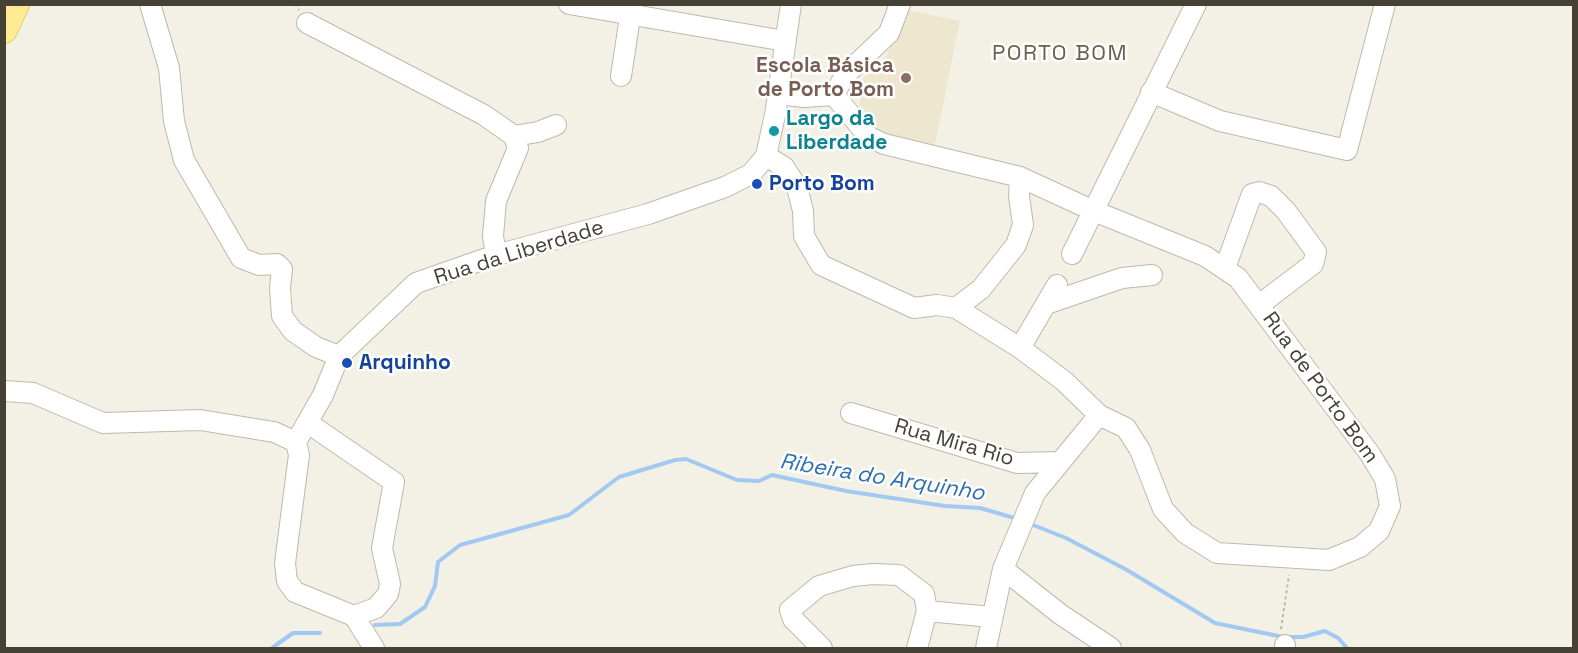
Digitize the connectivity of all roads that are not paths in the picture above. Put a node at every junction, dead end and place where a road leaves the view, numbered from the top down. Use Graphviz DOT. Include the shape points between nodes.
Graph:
graph roads {
  1 [pos="16,4"];
  2 [pos="150,4"];
  3 [pos="569,4"];
  4 [pos="791,4"];
  5 [pos="900,4"];
  6 [pos="1196,4"];
  7 [pos="1385,4"];
  8 [pos="631,10"];
  9 [pos="307,23"];
  10 [pos="4,30"];
  11 [pos="785,41"];
  12 [pos="621,76"];
  13 [pos="1151,92"];
  14 [pos="778,94"];
  15 [pos="834,95"];
  16 [pos="556,125"];
  17 [pos="514,136"];
  18 [pos="766,156"];
  19 [pos="1020,177"];
  20 [pos="1094,211"];
  21 [pos="496,255"];
  22 [pos="1072,255"];
  23 [pos="1225,268"];
  24 [pos="1152,275"];
  25 [pos="1057,285"];
  26 [pos="1046,304"];
  27 [pos="1259,305"];
  28 [pos="956,308"];
  29 [pos="1020,348"];
  30 [pos="339,356"];
  31 [pos="4,391"];
  32 [pos="850,413"];
  33 [pos="1099,415"];
  34 [pos="308,423"];
  35 [pos="296,442"];
  36 [pos="1060,462"];
  37 [pos="1004,569"];
  38 [pos="927,611"];
  39 [pos="354,616"];
  40 [pos="992,617"];
  41 [pos="374,648"];
  42 [pos="822,648"];
  43 [pos="917,648"];
  44 [pos="986,648"];
  45 [pos="1111,648"];
  1 -- 10 [label="main road"];
  2 -- 30 [label="street" via="169,68 174,121 184,160 241,258 259,265 277,264 282,269 282,316 293,331 316,347"];
  3 -- 8 [label="street"];
  4 -- 11 [label="street"];
  5 -- 15 [label="street" via="889,33 844,75"];
  6 -- 13 [label="street"];
  7 -- 13 [label="street" via="1347,150 1220,121"];
  8 -- 11 [label="street"];
  8 -- 12 [label="street"];
  9 -- 17 [label="street" via="484,115"];
  11 -- 14 [label="street"];
  13 -- 20 [label="street"];
  14 -- 15 [label="street"];
  14 -- 18 [label="street"];
  15 -- 19 [label="street, Rua de Porto Bom" via="869,137 884,144"];
  16 -- 17 [label="street"];
  17 -- 21 [label="street" via="518,148 496,201"];
  18 -- 21 [label="street, Rua da Liberdade" via="751,174 725,187 648,214"];
  18 -- 28 [label="street, Rua de Porto Bom" via="784,167 797,187 804,236 820,265 914,308"];
  19 -- 20 [label="street, Rua de Porto Bom"];
  19 -- 28 [label="street" via="1023,225 1017,245 981,289"];
  20 -- 22 [label="street"];
  20 -- 23 [label="street, Rua de Porto Bom" via="1205,256"];
  21 -- 30 [label="street, Rua da Liberdade" via="416,283"];
  23 -- 27 [label="street, Rua de Porto Bom" via="1243,283"];
  23 -- 27 [label="street" via="1252,194 1271,195 1316,252 1313,264"];
  24 -- 26 [label="street" via="1122,278"];
  25 -- 26 [label="street"];
  26 -- 29 [label="street"];
  27 -- 33 [label="street, Rua de Porto Bom" via="1385,479 1390,506 1379,531 1360,547 1329,560 1217,553 1185,533 1163,509 1140,450 1126,429"];
  28 -- 29 [label="street, Rua de Porto Bom"];
  29 -- 33 [label="street, Rua de Porto Bom" via="1064,381"];
  30 -- 34 [label="street, Rua da Liberdade"];
  31 -- 35 [label="street" via="33,393 103,423 200,420 274,432"];
  32 -- 36 [label="street, Rua Mira Rio" via="1017,463"];
  33 -- 36 [label="street"];
  34 -- 35 [label="street, Rua da Liberdade"];
  34 -- 39 [label="street" via="393,482 382,548 390,584 388,594 376,608"];
  35 -- 39 [label="street" via="299,455 285,563 287,581 305,598"];
  36 -- 37 [label="street" via="1035,493"];
  37 -- 40 [label="street"];
  37 -- 45 [label="street"];
  38 -- 40 [label="street"];
  38 -- 42 [label="street" via="924,594 899,575 853,576 819,586 790,609 793,619"];
  38 -- 43 [label="street"];
  39 -- 41 [label="street"];
  40 -- 44 [label="street"];
}
